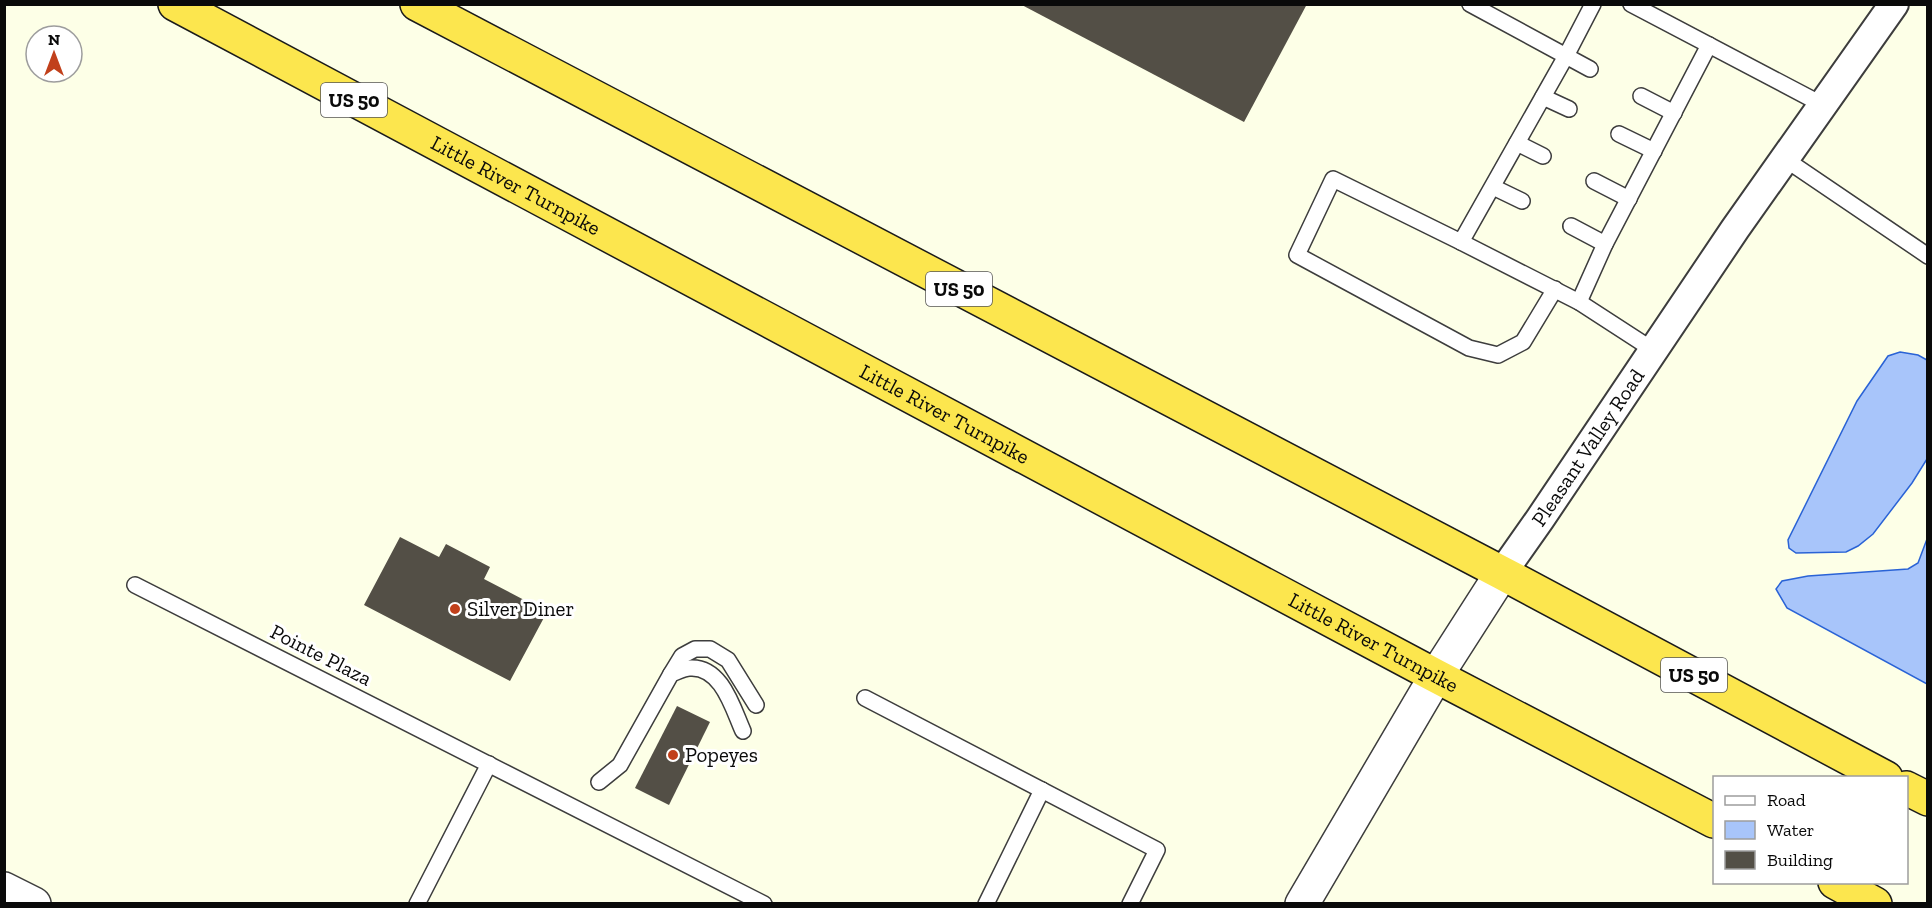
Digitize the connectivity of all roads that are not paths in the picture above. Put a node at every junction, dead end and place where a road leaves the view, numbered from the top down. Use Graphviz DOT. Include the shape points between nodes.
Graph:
graph roads {
  1 [pos="175,4"];
  2 [pos="417,4"];
  3 [pos="1470,4"];
  4 [pos="1593,4"];
  5 [pos="1631,4"];
  6 [pos="1894,4"];
  7 [pos="1710,45"];
  8 [pos="1566,56"];
  9 [pos="1590,69"];
  10 [pos="1641,96"];
  11 [pos="1543,97"];
  12 [pos="1823,105"];
  13 [pos="1569,109"];
  14 [pos="1674,113"];
  15 [pos="1619,135"];
  16 [pos="1517,143"];
  17 [pos="1654,152"];
  18 [pos="1544,156"];
  19 [pos="1785,159"];
  20 [pos="1594,181"];
  21 [pos="1493,186"];
  22 [pos="1629,199"];
  23 [pos="1522,201"];
  24 [pos="1571,226"];
  25 [pos="1461,242"];
  26 [pos="1605,244"];
  27 [pos="1928,256"];
  28 [pos="1555,289"];
  29 [pos="1579,302"];
  30 [pos="1653,350"];
  31 [pos="1502,573"];
  32 [pos="135,585"];
  33 [pos="671,674"];
  34 [pos="1436,676"];
  35 [pos="865,698"];
  36 [pos="756,705"];
  37 [pos="743,731"];
  38 [pos="489,764"];
  39 [pos="1884,776"];
  40 [pos="599,782"];
  41 [pos="1908,789"];
  42 [pos="1042,790"];
  43 [pos="1928,799"];
  44 [pos="1713,820"];
  45 [pos="1838,884"];
  46 [pos="4,888"];
  47 [pos="34,903"];
  48 [pos="417,903"];
  49 [pos="764,903"];
  50 [pos="986,903"];
  51 [pos="1130,903"];
  52 [pos="1302,903"];
  53 [pos="1875,903"];
  1 -- 34 [label="highway, Little River Turnpike / US 50"];
  2 -- 31 [label="highway, US 50"];
  3 -- 8 [label="lane"];
  4 -- 8 [label="lane"];
  5 -- 7 [label="lane"];
  6 -- 12 [label="street, Pleasant Valley Road"];
  7 -- 12 [label="lane"];
  7 -- 14 [label="lane"];
  8 -- 9 [label="lane"];
  8 -- 11 [label="lane"];
  10 -- 14 [label="lane"];
  11 -- 13 [label="lane"];
  11 -- 16 [label="lane"];
  12 -- 19 [label="street, Pleasant Valley Road"];
  14 -- 17 [label="lane"];
  15 -- 17 [label="lane"];
  16 -- 18 [label="lane"];
  16 -- 21 [label="lane"];
  17 -- 22 [label="lane"];
  19 -- 27 [label="lane"];
  19 -- 30 [label="street, Pleasant Valley Road"];
  20 -- 22 [label="lane"];
  21 -- 23 [label="lane"];
  21 -- 25 [label="lane"];
  22 -- 26 [label="lane"];
  24 -- 26 [label="lane"];
  25 -- 28 [label="lane"];
  25 -- 28 [label="lane" via="1333,179 1297,255 1469,348 1498,355 1523,342"];
  26 -- 29 [label="lane"];
  28 -- 29 [label="lane"];
  29 -- 30 [label="lane"];
  30 -- 31 [label="street, Pleasant Valley Road"];
  31 -- 34 [label="street, Pleasant Valley Road"];
  31 -- 39 [label="highway, US 50"];
  32 -- 38 [label="lane, Pointe Plaza"];
  33 -- 36 [label="lane" via="682,656 695,649 711,649 728,660"];
  33 -- 37 [label="lane" via="690,668 716,678"];
  33 -- 40 [label="lane" via="620,765"];
  34 -- 44 [label="highway, Little River Turnpike / US 50"];
  34 -- 52 [label="street, Pleasant Valley Road"];
  35 -- 42 [label="lane"];
  38 -- 48 [label="lane"];
  38 -- 49 [label="lane, Pointe Plaza"];
  41 -- 43 [label="highway"];
  42 -- 50 [label="lane"];
  42 -- 51 [label="lane" via="1157,850"];
  45 -- 53 [label="highway"];
  46 -- 47 [label="street"];
}
